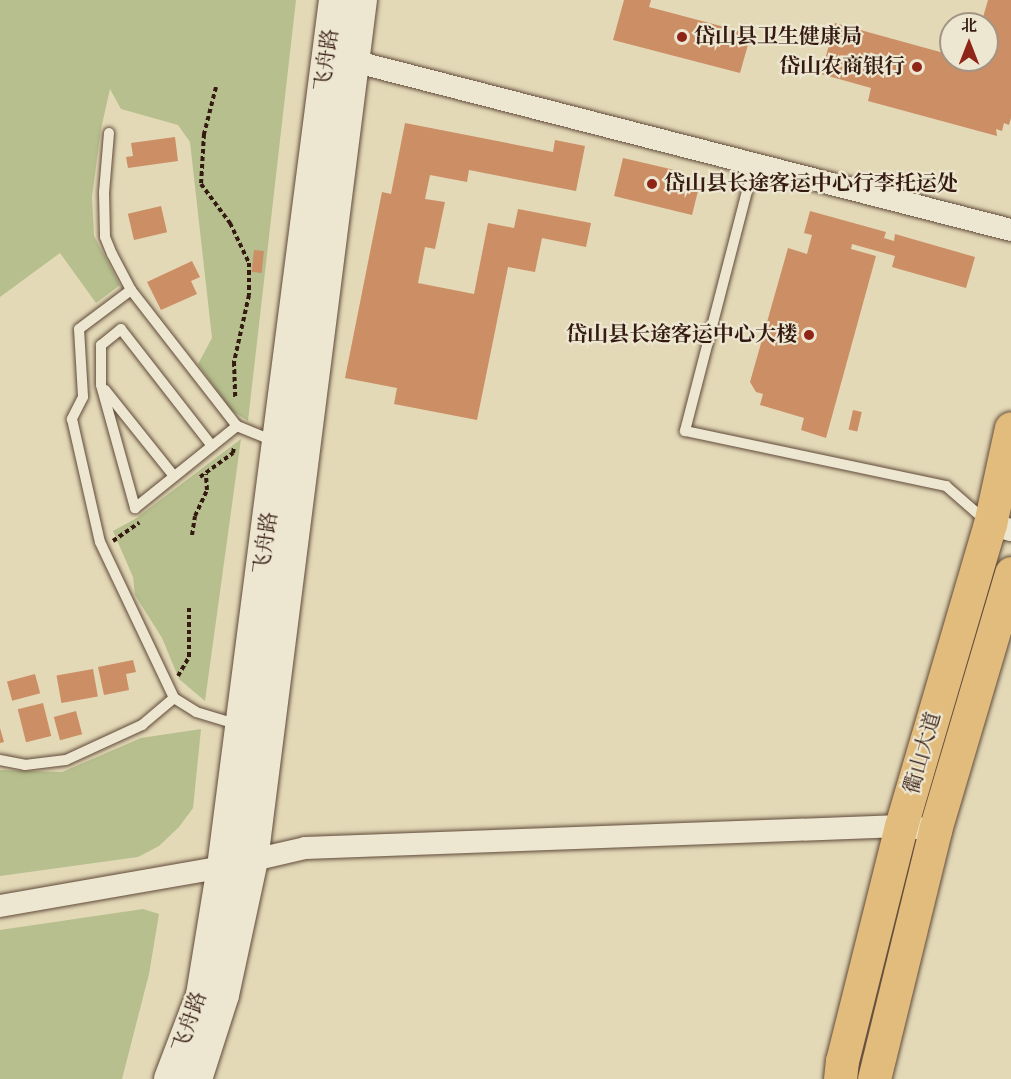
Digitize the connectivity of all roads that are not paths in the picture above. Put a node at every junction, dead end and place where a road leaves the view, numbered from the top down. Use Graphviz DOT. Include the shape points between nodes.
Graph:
graph roads {
  1 [pos="335,0"];
  2 [pos="361,0"];
  3 [pos="340,57"];
  4 [pos="109,133"];
  5 [pos="754,164"];
  6 [pos="1011,230"];
  7 [pos="132,290"];
  8 [pos="101,385"];
  9 [pos="237,426"];
  10 [pos="1011,428"];
  11 [pos="279,444"];
  12 [pos="212,446"];
  13 [pos="174,476"];
  14 [pos="1001,527"];
  15 [pos="1011,573"];
  16 [pos="172,694"];
  17 [pos="242,726"];
  18 [pos="0,760"];
  19 [pos="901,826"];
  20 [pos="935,830"];
  21 [pos="237,864"];
  22 [pos="0,906"];
  23 [pos="170,1079"];
  24 [pos="196,1079"];
  25 [pos="840,1079"];
  26 [pos="874,1079"];
  1 -- 3 [label="main road, 飞舟路"];
  2 -- 3 [label="main road, 飞舟路"];
  3 -- 5 [label="street"];
  3 -- 11 [label="main road, 飞舟路"];
  3 -- 21 [label="main road, 飞舟路"];
  4 -- 7 [label="lane" via="105,237"];
  5 -- 6 [label="street"];
  5 -- 14 [label="lane" via="685,432 946,486"];
  7 -- 9 [label="lane"];
  7 -- 16 [label="lane" via="79,329 83,397 72,419 100,542"];
  8 -- 12 [label="lane" via="101,345 121,329"];
  8 -- 13 [label="lane"];
  8 -- 13 [label="lane" via="135,508"];
  9 -- 11 [label="lane"];
  9 -- 12 [label="lane"];
  10 -- 14 [label="main road, 衢山大道"];
  11 -- 17 [label="main road, 飞舟路"];
  12 -- 13 [label="lane"];
  14 -- 19 [label="main road, 衢山大道"];
  15 -- 20 [label="main road, 衢山大道"];
  16 -- 17 [label="lane" via="196,712"];
  16 -- 18 [label="lane" via="142,725 66,760 25,765"];
  17 -- 21 [label="main road, 飞舟路"];
  19 -- 20 [label="street"];
  19 -- 21 [label="street" via="305,848"];
  19 -- 25 [label="main road, 衢山大道"];
  20 -- 26 [label="main road, 衢山大道"];
  21 -- 22 [label="street"];
  21 -- 23 [label="main road, 飞舟路" via="202,995"];
  21 -- 24 [label="main road, 飞舟路" via="223,995"];
}
